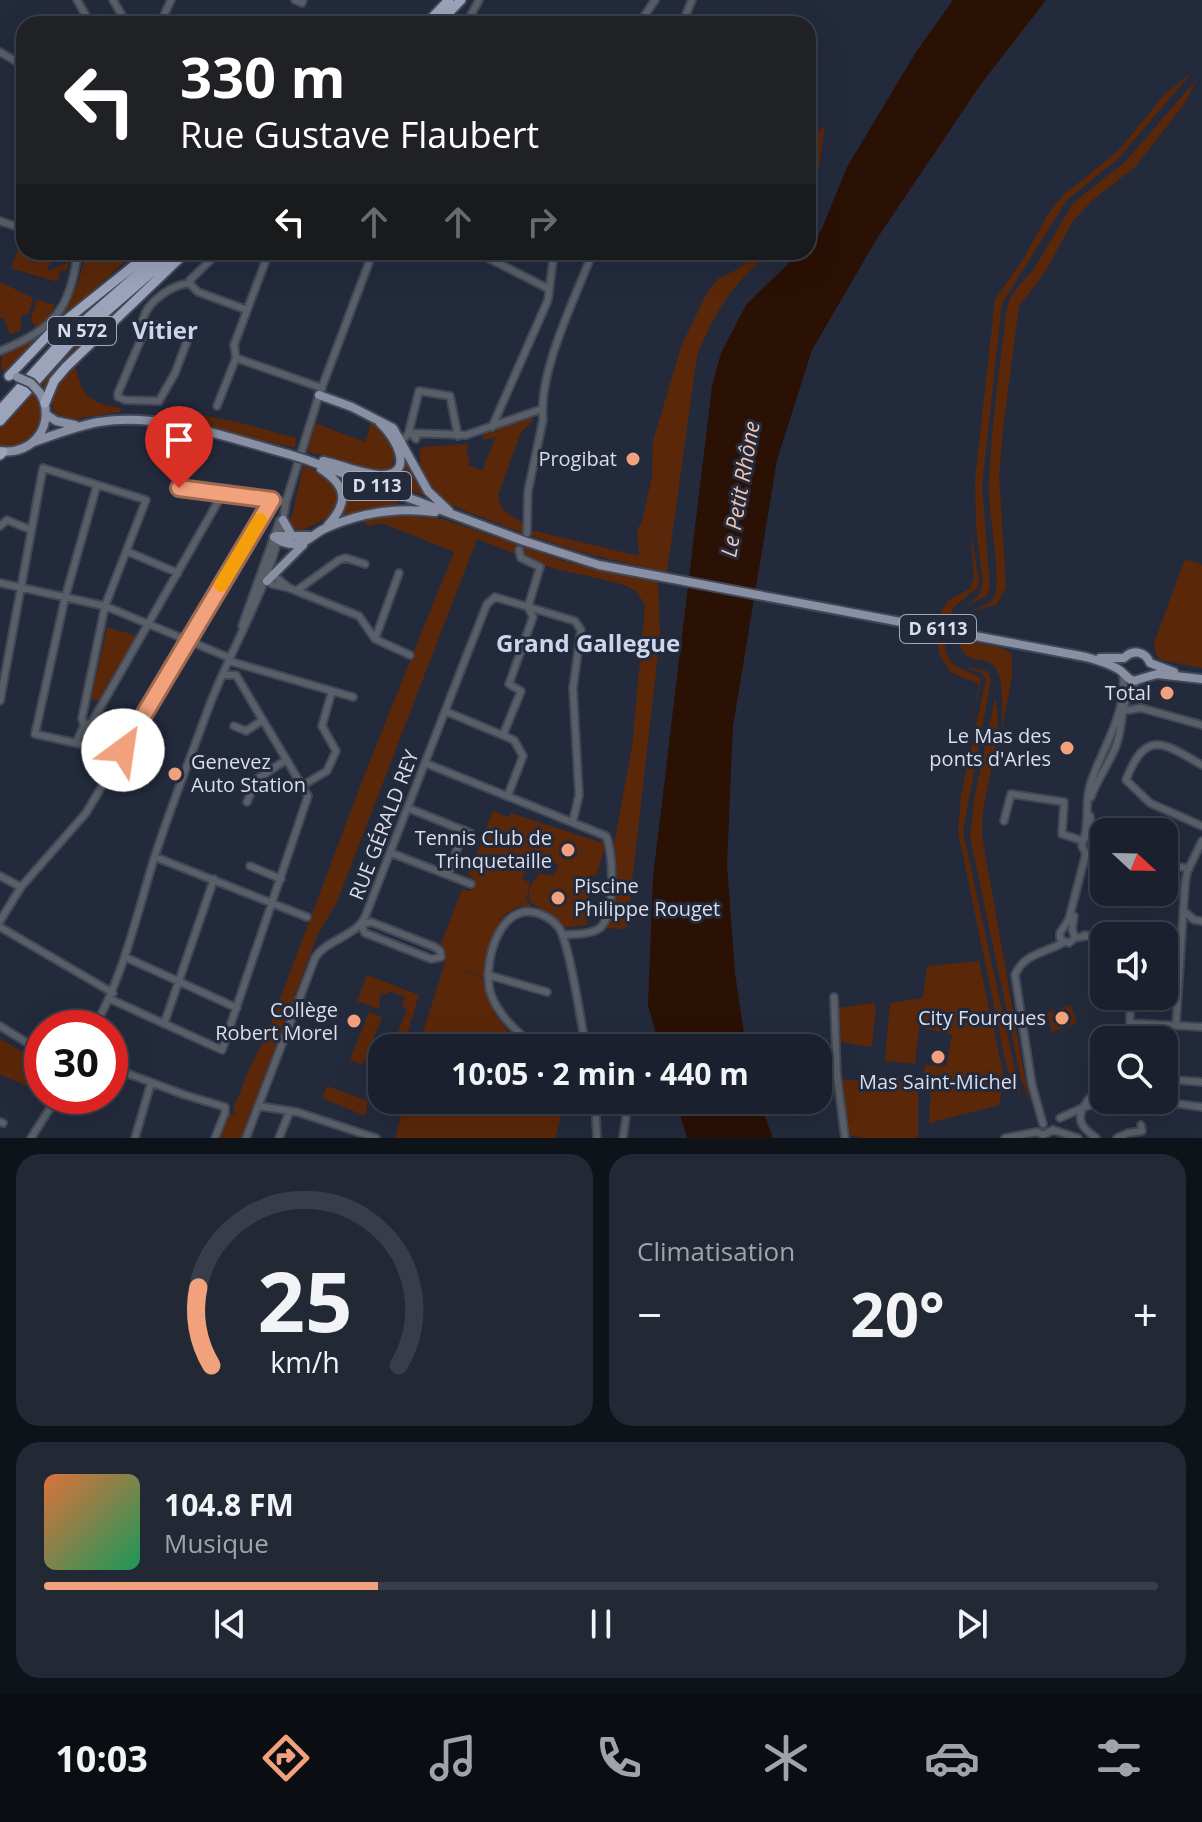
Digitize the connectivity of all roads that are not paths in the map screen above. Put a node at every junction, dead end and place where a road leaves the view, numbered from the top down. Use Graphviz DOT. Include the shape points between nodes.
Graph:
graph roads {
  1 [pos="124,0"];
  2 [pos="295,0"];
  3 [pos="303,0"];
  4 [pos="449,0"];
  5 [pos="461,0"];
  6 [pos="114,2"];
  7 [pos="434,16"];
  8 [pos="446,16"];
  9 [pos="77,260"];
  10 [pos="141,260"];
  11 [pos="154,260"];
  12 [pos="166,260"];
  13 [pos="178,260"];
  14 [pos="210,260"];
  15 [pos="266,260"];
  16 [pos="370,260"];
  17 [pos="492,260"];
  18 [pos="553,260"];
  19 [pos="590,260"];
  20 [pos="190,283"];
  21 [pos="549,289"];
  22 [pos="247,310"];
  23 [pos="147,328"];
  24 [pos="0,351"];
  25 [pos="236,358"];
  26 [pos="9,376"];
  27 [pos="320,391"];
  28 [pos="43,398"];
  29 [pos="217,406"];
  30 [pos="542,409"];
  31 [pos="0,410"];
  32 [pos="47,415"];
  33 [pos="0,421"];
  34 [pos="80,426"];
  35 [pos="492,427"];
  36 [pos="458,436"];
  37 [pos="420,437"];
  38 [pos="404,441"];
  39 [pos="34,442"];
  40 [pos="1,453"];
  41 [pos="307,460"];
  42 [pos="97,485"];
  43 [pos="179,488"];
  44 [pos="223,493"];
  45 [pos="272,500"];
  46 [pos="286,502"];
  47 [pos="455,516"];
  48 [pos="283,520"];
  49 [pos="0,526"];
  50 [pos="325,529"];
  51 [pos="31,530"];
  52 [pos="527,533"];
  53 [pos="292,536"];
  54 [pos="278,538"];
  55 [pos="308,540"];
  56 [pos="519,550"];
  57 [pos="126,551"];
  58 [pos="365,564"];
  59 [pos="178,573"];
  60 [pos="399,573"];
  61 [pos="268,574"];
  62 [pos="0,583"];
  63 [pos="20,587"];
  64 [pos="292,590"];
  65 [pos="65,598"];
  66 [pos="105,606"];
  67 [pos="528,607"];
  68 [pos="150,625"];
  69 [pos="375,639"];
  70 [pos="187,640"];
  71 [pos="410,655"];
  72 [pos="1086,657"];
  73 [pos="1124,658"];
  74 [pos="229,660"];
  75 [pos="3,662"];
  76 [pos="1150,663"];
  77 [pos="241,665"];
  78 [pos="1123,672"];
  79 [pos="1148,674"];
  80 [pos="223,675"];
  81 [pos="236,675"];
  82 [pos="1182,675"];
  83 [pos="1202,679"];
  84 [pos="1137,681"];
  85 [pos="332,691"];
  86 [pos="353,697"];
  87 [pos="0,701"];
  88 [pos="445,711"];
  89 [pos="1122,711"];
  90 [pos="263,720"];
  91 [pos="1202,725"];
  92 [pos="84,726"];
  93 [pos="234,726"];
  94 [pos="503,735"];
  95 [pos="76,743"];
  96 [pos="121,753"];
  97 [pos="286,760"];
  98 [pos="425,763"];
  99 [pos="1202,765"];
  100 [pos="303,785"];
  101 [pos="508,795"];
  102 [pos="247,802"];
  103 [pos="408,808"];
  104 [pos="1091,818"];
  105 [pos="573,821"];
  106 [pos="1004,821"];
  107 [pos="1202,826"];
  108 [pos="1090,835"];
  109 [pos="1083,839"];
  110 [pos="1202,841"];
  111 [pos="1090,847"];
  112 [pos="391,853"];
  113 [pos="1200,854"];
  114 [pos="155,857"];
  115 [pos="250,866"];
  116 [pos="1178,866"];
  117 [pos="1189,869"];
  118 [pos="448,875"];
  119 [pos="0,876"];
  120 [pos="1090,878"];
  121 [pos="214,879"];
  122 [pos="281,879"];
  123 [pos="471,884"];
  124 [pos="21,887"];
  125 [pos="273,902"];
  126 [pos="1183,910"];
  127 [pos="307,917"];
  128 [pos="1198,921"];
  129 [pos="0,924"];
  130 [pos="361,925"];
  131 [pos="1182,927"];
  132 [pos="1072,932"];
  133 [pos="563,935"];
  134 [pos="1090,936"];
  135 [pos="1062,940"];
  136 [pos="1178,944"];
  137 [pos="1181,944"];
  138 [pos="125,957"];
  139 [pos="488,975"];
  140 [pos="179,981"];
  141 [pos="547,992"];
  142 [pos="111,996"];
  143 [pos="834,997"];
  144 [pos="237,1008"];
  145 [pos="104,1010"];
  146 [pos="1130,1010"];
  147 [pos="1130,1023"];
  148 [pos="164,1024"];
  149 [pos="1176,1025"];
  150 [pos="0,1026"];
  151 [pos="1130,1026"];
  152 [pos="1202,1027"];
  153 [pos="520,1034"];
  154 [pos="583,1034"];
  155 [pos="24,1041"];
  156 [pos="128,1074"];
  157 [pos="1178,1080"];
  158 [pos="1202,1082"];
  159 [pos="151,1083"];
  160 [pos="1090,1098"];
  161 [pos="1178,1104"];
  162 [pos="1090,1105"];
  163 [pos="258,1106"];
  164 [pos="1084,1107"];
  165 [pos="1202,1107"];
  166 [pos="290,1111"];
  167 [pos="45,1114"];
  168 [pos="596,1114"];
  169 [pos="626,1117"];
  170 [pos="1060,1118"];
  171 [pos="1141,1125"];
  172 [pos="1043,1130"];
  173 [pos="31,1138"];
  174 [pos="135,1138"];
  175 [pos="215,1138"];
  176 [pos="246,1138"];
  177 [pos="279,1138"];
  178 [pos="376,1138"];
  179 [pos="597,1138"];
  180 [pos="623,1138"];
  181 [pos="845,1138"];
  182 [pos="1005,1138"];
  183 [pos="1078,1138"];
  184 [pos="1096,1138"];
  185 [pos="1117,1138"];
  1 -- 6 [label="street"];
  2 -- 3 [label="street"];
  4 -- 7 [label="highway"];
  5 -- 8 [label="highway"];
  9 -- 24 [label="street" via="73,287 60,311 34,335"];
  10 -- 26 [label="highway" via="50,333"];
  11 -- 31 [label="highway, N 572" via="65,338"];
  12 -- 33 [label="highway, N 572" via="70,343"];
  13 -- 28 [label="highway" via="66,367"];
  14 -- 20 [label="street"];
  15 -- 22 [label="street"];
  16 -- 27 [label="street"];
  17 -- 21 [label="street"];
  18 -- 21 [label="street"];
  19 -- 30 [label="street" via="549,368"];
  20 -- 22 [label="street" via="198,292"];
  20 -- 23 [label="street" via="172,287 146,309"];
  21 -- 35 [label="street"];
  22 -- 25 [label="street" via="234,345"];
  23 -- 23 [label="street" via="118,393 125,400 159,401 189,336 155,325"];
  25 -- 27 [label="street"];
  25 -- 29 [label="street"];
  26 -- 28 [label="main road, bridge" via="31,383"];
  27 -- 38 [label="main road" via="371,415"];
  27 -- 46 [label="street"];
  28 -- 32 [label="main road"];
  30 -- 35 [label="street"];
  30 -- 52 [label="street"];
  32 -- 34 [label="main road, D 113"];
  32 -- 39 [label="main road"];
  34 -- 39 [label="main road, D 113"];
  34 -- 41 [label="main road, D 113, bridge" via="153,421"];
  35 -- 36 [label="street"];
  36 -- 37 [label="street"];
  36 -- 38 [label="street" via="450,396 419,391"];
  37 -- 38 [label="street"];
  37 -- 38 [label="street"];
  38 -- 41 [label="main road" via="399,465 385,475"];
  38 -- 47 [label="main road" via="428,491"];
  39 -- 40 [label="main road" via="20,451"];
  41 -- 47 [label="main road, D 113"];
  41 -- 50 [label="main road" via="342,490 340,511"];
  42 -- 51 [label="street" via="43,468"];
  42 -- 57 [label="street" via="146,500"];
  42 -- 65 [label="street"];
  43 -- 44 [label="street"];
  44 -- 45 [label="street"];
  44 -- 59 [label="street"];
  45 -- 46 [label="street"];
  45 -- 70 [label="street"];
  46 -- 48 [label="street"];
  46 -- 54 [label="street"];
  47 -- 50 [label="main road" via="394,509"];
  47 -- 72 [label="main road, D 6113" via="586,561"];
  48 -- 53 [label="main road"];
  48 -- 54 [label="street"];
  49 -- 51 [label="street" via="7,520"];
  50 -- 55 [label="main road"];
  51 -- 63 [label="street"];
  53 -- 54 [label="main road"];
  53 -- 55 [label="main road"];
  54 -- 55 [label="main road" via="294,545"];
  54 -- 61 [label="street"];
  55 -- 61 [label="main road"];
  56 -- 67 [label="street" via="521,558 540,567"];
  57 -- 59 [label="street"];
  57 -- 66 [label="street"];
  58 -- 64 [label="street" via="339,560"];
  59 -- 68 [label="street"];
  60 -- 69 [label="street"];
  61 -- 64 [label="street"];
  61 -- 74 [label="street"];
  62 -- 63 [label="street"];
  63 -- 65 [label="street"];
  63 -- 75 [label="street"];
  64 -- 69 [label="street" via="359,616"];
  65 -- 66 [label="street"];
  65 -- 95 [label="street" via="35,734"];
  66 -- 68 [label="street"];
  66 -- 92 [label="street"];
  67 -- 88 [label="street, RUE GÉRALD REY" via="495,597 487,604"];
  67 -- 94 [label="street" via="533,617 509,684 521,691"];
  67 -- 105 [label="street" via="575,621 581,630 573,688 579,795"];
  68 -- 70 [label="street"];
  68 -- 92 [label="street" via="92,722"];
  69 -- 71 [label="street"];
  70 -- 74 [label="street"];
  70 -- 96 [label="street"];
  72 -- 73 [label="main road, D 6113"];
  72 -- 78 [label="main road, D 6113"];
  73 -- 76 [label="main road" via="1139,652"];
  73 -- 78 [label="main road"];
  74 -- 77 [label="street"];
  74 -- 80 [label="street"];
  75 -- 87 [label="street"];
  76 -- 79 [label="main road"];
  76 -- 82 [label="main road"];
  77 -- 81 [label="street"];
  77 -- 85 [label="street"];
  78 -- 84 [label="main road"];
  78 -- 109 [label="street" via="1111,738 1090,783"];
  79 -- 82 [label="main road"];
  79 -- 84 [label="main road"];
  80 -- 81 [label="street"];
  80 -- 114 [label="street"];
  81 -- 90 [label="street"];
  82 -- 83 [label="main road"];
  84 -- 89 [label="street"];
  85 -- 86 [label="street"];
  85 -- 100 [label="street" via="322,726 336,751 327,771"];
  88 -- 94 [label="street"];
  88 -- 98 [label="street, RUE GÉRALD REY"];
  89 -- 91 [label="street" via="1141,708"];
  89 -- 104 [label="street" via="1116,745 1091,797"];
  90 -- 93 [label="street" via="246,731"];
  90 -- 97 [label="street"];
  92 -- 95 [label="street"];
  94 -- 101 [label="street" via="514,740 523,756"];
  95 -- 96 [label="street"];
  96 -- 124 [label="street" via="86,813"];
  97 -- 100 [label="street"];
  97 -- 102 [label="street" via="257,779"];
  98 -- 101 [label="street"];
  98 -- 103 [label="street, RUE GÉRALD REY"];
  99 -- 107 [label="street" via="1165,744 1154,744 1143,751 1126,780 1150,803"];
  100 -- 122 [label="street" via="308,796"];
  101 -- 105 [label="street"];
  103 -- 112 [label="street, RUE GÉRALD REY"];
  103 -- 118 [label="street" via="467,832"];
  105 -- 133 [label="street" via="606,836 610,845 609,910 602,926 592,932"];
  106 -- 109 [label="street" via="1011,794 1064,802 1062,834"];
  108 -- 109 [label="street"];
  109 -- 111 [label="street" via="1082,846"];
  110 -- 113 [label="street"];
  112 -- 118 [label="street"];
  112 -- 130 [label="street, RUE GÉRALD REY"];
  113 -- 117 [label="street"];
  114 -- 121 [label="street"];
  114 -- 138 [label="street"];
  115 -- 122 [label="street"];
  116 -- 117 [label="street"];
  117 -- 126 [label="street"];
  118 -- 123 [label="street"];
  119 -- 124 [label="street"];
  120 -- 132 [label="street"];
  121 -- 125 [label="street"];
  121 -- 140 [label="street"];
  122 -- 125 [label="street"];
  124 -- 129 [label="street"];
  125 -- 127 [label="street"];
  125 -- 144 [label="street"];
  126 -- 128 [label="street"];
  126 -- 131 [label="street"];
  128 -- 131 [label="street"];
  129 -- 142 [label="street"];
  130 -- 130 [label="street" via="365,933 431,959 441,957 435,947 371,922"];
  130 -- 163 [label="street, RUE GÉRALD REY" via="322,948 315,958"];
  131 -- 137 [label="street"];
  132 -- 134 [label="street"];
  132 -- 135 [label="street" via="1069,943"];
  132 -- 135 [label="street" via="1060,933"];
  133 -- 139 [label="street" via="549,918 521,913 495,940"];
  133 -- 154 [label="street"];
  135 -- 172 [label="street" via="1029,957 1015,975"];
  136 -- 137 [label="street"];
  137 -- 149 [label="street"];
  138 -- 140 [label="street"];
  138 -- 142 [label="street"];
  139 -- 141 [label="street"];
  139 -- 153 [label="street" via="491,995 504,1019"];
  140 -- 144 [label="street"];
  140 -- 148 [label="street"];
  142 -- 145 [label="street"];
  142 -- 148 [label="street"];
  143 -- 181 [label="street"];
  144 -- 148 [label="street" via="222,1050"];
  146 -- 147 [label="street"];
  147 -- 149 [label="street"];
  147 -- 151 [label="street"];
  149 -- 152 [label="street"];
  150 -- 155 [label="street"];
  156 -- 159 [label="street"];
  157 -- 158 [label="street"];
  159 -- 174 [label="street"];
  159 -- 175 [label="street" via="225,1107"];
  160 -- 164 [label="street"];
  161 -- 165 [label="street"];
  162 -- 164 [label="street"];
  163 -- 166 [label="street"];
  163 -- 176 [label="street, RUE GÉRALD REY"];
  164 -- 170 [label="street"];
  164 -- 184 [label="street" via="1081,1123"];
  166 -- 177 [label="street"];
  166 -- 178 [label="street"];
  167 -- 173 [label="street"];
  168 -- 179 [label="street"];
  169 -- 180 [label="street"];
  171 -- 185 [label="street" via="1142,1131"];
  172 -- 182 [label="street"];
  172 -- 183 [label="street"];
}
